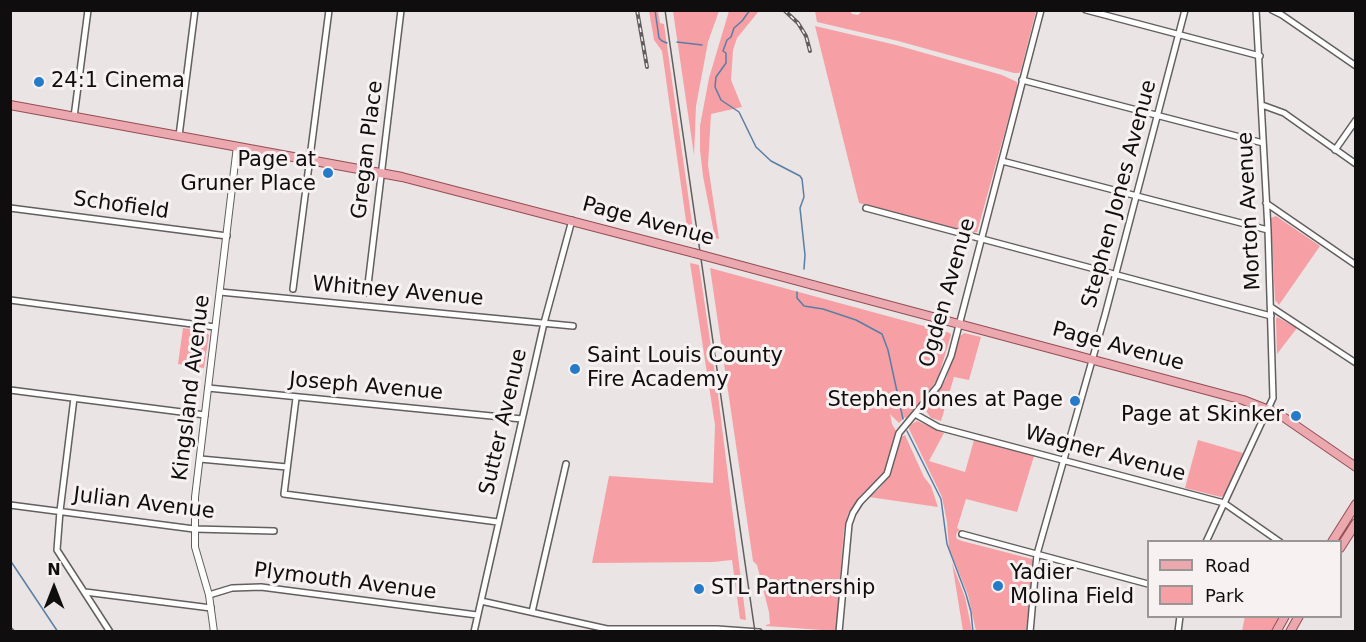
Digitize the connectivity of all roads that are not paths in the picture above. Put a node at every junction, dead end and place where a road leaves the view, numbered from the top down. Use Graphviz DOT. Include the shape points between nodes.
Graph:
graph roads {
  1 [pos="87,10"];
  2 [pos="195,10"];
  3 [pos="329,10"];
  4 [pos="401,10"];
  5 [pos="1041,10"];
  6 [pos="1086,10"];
  7 [pos="1185,10"];
  8 [pos="1256,10"];
  9 [pos="1272,10"];
  10 [pos="1179,36"];
  11 [pos="1260,56"];
  12 [pos="1356,66"];
  13 [pos="1022,80"];
  14 [pos="10,105"];
  15 [pos="1262,105"];
  16 [pos="1158,114"];
  17 [pos="74,117"];
  18 [pos="1356,120"];
  19 [pos="179,136"];
  20 [pos="1263,143"];
  21 [pos="237,146"];
  22 [pos="1335,150"];
  23 [pos="310,159"];
  24 [pos="1002,161"];
  25 [pos="1356,164"];
  26 [pos="381,173"];
  27 [pos="1137,195"];
  28 [pos="1266,203"];
  29 [pos="10,208"];
  30 [pos="866,208"];
  31 [pos="572,220"];
  32 [pos="1268,230"];
  33 [pos="227,236"];
  34 [pos="981,239"];
  35 [pos="1356,265"];
  36 [pos="1115,275"];
  37 [pos="293,289"];
  38 [pos="220,292"];
  39 [pos="367,293"];
  40 [pos="10,300"];
  41 [pos="1271,307"];
  42 [pos="1271,316"];
  43 [pos="544,323"];
  44 [pos="958,324"];
  45 [pos="573,326"];
  46 [pos="215,327"];
  47 [pos="1092,359"];
  48 [pos="1356,363"];
  49 [pos="208,388"];
  50 [pos="10,390"];
  51 [pos="74,398"];
  52 [pos="296,398"];
  53 [pos="1269,410"];
  54 [pos="915,414"];
  55 [pos="204,415"];
  56 [pos="522,419"];
  57 [pos="200,459"];
  58 [pos="1064,460"];
  59 [pos="1344,460"];
  60 [pos="1356,460"];
  61 [pos="566,464"];
  62 [pos="287,467"];
  63 [pos="1356,467"];
  64 [pos="1224,503"];
  65 [pos="1356,504"];
  66 [pos="10,505"];
  67 [pos="60,511"];
  68 [pos="498,522"];
  69 [pos="1356,523"];
  70 [pos="194,529"];
  71 [pos="274,531"];
  72 [pos="962,534"];
  73 [pos="1207,540"];
  74 [pos="1277,540"];
  75 [pos="1333,540"];
  76 [pos="1342,546"];
  77 [pos="1037,554"];
  78 [pos="1147,583"];
  79 [pos="85,592"];
  80 [pos="209,595"];
  81 [pos="481,601"];
  82 [pos="211,608"];
  83 [pos="532,612"];
  84 [pos="477,615"];
  85 [pos="1284,618"];
  86 [pos="1298,618"];
  87 [pos="577,627"];
  88 [pos="110,632"];
  89 [pos="214,632"];
  90 [pos="474,632"];
  91 [pos="759,632"];
  92 [pos="839,632"];
  93 [pos="1030,632"];
  94 [pos="1276,632"];
  95 [pos="1290,632"];
  1 -- 17 [label="street"];
  2 -- 19 [label="street"];
  3 -- 23 [label="street"];
  4 -- 26 [label="street, Gregan Place"];
  5 -- 13 [label="street, Ogden Avenue"];
  6 -- 10 [label="street"];
  7 -- 10 [label="street, Stephen Jones Avenue"];
  8 -- 11 [label="street, Morton Avenue"];
  9 -- 12 [label="street"];
  10 -- 11 [label="street"];
  10 -- 16 [label="street, Stephen Jones Avenue"];
  11 -- 15 [label="street, Morton Avenue"];
  13 -- 16 [label="street"];
  13 -- 24 [label="street, Ogden Avenue"];
  14 -- 17 [label="main road, Page Avenue"];
  15 -- 20 [label="street, Morton Avenue"];
  15 -- 22 [label="street" via="1284,113"];
  16 -- 20 [label="street"];
  16 -- 27 [label="street, Stephen Jones Avenue"];
  17 -- 19 [label="main road, Page Avenue"];
  18 -- 22 [label="street"];
  19 -- 21 [label="main road, Page Avenue"];
  20 -- 28 [label="street, Morton Avenue"];
  21 -- 23 [label="main road, Page Avenue"];
  21 -- 33 [label="street, Kingsland Avenue"];
  22 -- 25 [label="street"];
  23 -- 26 [label="main road, Page Avenue"];
  23 -- 37 [label="street"];
  24 -- 27 [label="street"];
  24 -- 34 [label="street, Ogden Avenue"];
  26 -- 31 [label="main road, Page Avenue"];
  26 -- 39 [label="street, Gregan Place"];
  27 -- 32 [label="street"];
  27 -- 36 [label="street, Stephen Jones Avenue"];
  28 -- 32 [label="street, Morton Avenue"];
  28 -- 35 [label="street"];
  29 -- 33 [label="street, Schofield"];
  30 -- 34 [label="street"];
  31 -- 43 [label="street, Sutter Avenue"];
  31 -- 44 [label="main road, Page Avenue, bridge"];
  32 -- 41 [label="street, Morton Avenue"];
  33 -- 38 [label="street, Kingsland Avenue"];
  34 -- 36 [label="street"];
  34 -- 44 [label="street, Ogden Avenue"];
  36 -- 42 [label="street"];
  36 -- 47 [label="street, Stephen Jones Avenue"];
  38 -- 43 [label="street, Whitney Avenue"];
  38 -- 46 [label="street, Kingsland Avenue"];
  40 -- 46 [label="street"];
  41 -- 42 [label="street, Morton Avenue"];
  41 -- 48 [label="street"];
  42 -- 53 [label="street, Morton Avenue" via="1273,398"];
  43 -- 45 [label="street, Whitney Avenue"];
  43 -- 56 [label="street, Sutter Avenue"];
  44 -- 47 [label="main road, Page Avenue"];
  44 -- 54 [label="street, Ogden Avenue" via="951,356 938,386"];
  46 -- 49 [label="street, Kingsland Avenue"];
  47 -- 53 [label="main road, Page Avenue"];
  47 -- 58 [label="street, Stephen Jones Avenue"];
  49 -- 52 [label="street, Joseph Avenue"];
  49 -- 55 [label="street, Kingsland Avenue"];
  50 -- 51 [label="street"];
  51 -- 55 [label="street"];
  51 -- 67 [label="street"];
  52 -- 56 [label="street, Joseph Avenue"];
  52 -- 62 [label="street"];
  53 -- 59 [label="main road, Page Avenue"];
  53 -- 64 [label="street, Morton Avenue"];
  54 -- 58 [label="street, Wagner Avenue" via="938,427"];
  54 -- 92 [label="street, Ogden Avenue" via="899,433 887,474 853,513 847,535"];
  55 -- 57 [label="street, Kingsland Avenue"];
  56 -- 68 [label="street, Sutter Avenue"];
  57 -- 62 [label="street"];
  57 -- 70 [label="street, Kingsland Avenue"];
  58 -- 64 [label="street, Wagner Avenue"];
  58 -- 77 [label="street, Stephen Jones Avenue"];
  59 -- 60 [label="main road"];
  59 -- 63 [label="main road, Page Avenue"];
  61 -- 83 [label="street"];
  62 -- 68 [label="street" via="284,494"];
  64 -- 73 [label="street, Morton Avenue"];
  64 -- 74 [label="street, Wagner Avenue"];
  65 -- 75 [label="main road"];
  66 -- 67 [label="street, Julian Avenue"];
  67 -- 70 [label="street, Julian Avenue"];
  67 -- 79 [label="street" via="57,550"];
  68 -- 81 [label="street, Sutter Avenue"];
  69 -- 76 [label="main road"];
  70 -- 71 [label="street, Julian Avenue"];
  70 -- 80 [label="street, Kingsland Avenue" via="196,555"];
  72 -- 77 [label="street"];
  77 -- 78 [label="street"];
  77 -- 93 [label="street, Stephen Jones Avenue"];
  79 -- 82 [label="street"];
  79 -- 88 [label="street"];
  80 -- 82 [label="street, Kingsland Avenue"];
  80 -- 84 [label="street, Plymouth Avenue" via="232,588 261,587"];
  81 -- 83 [label="street"];
  81 -- 84 [label="street, Sutter Avenue"];
  82 -- 89 [label="street, Kingsland Avenue"];
  83 -- 87 [label="street"];
  84 -- 90 [label="street, Sutter Avenue"];
  85 -- 94 [label="main road"];
  86 -- 95 [label="main road"];
  87 -- 91 [label="street"];
}
